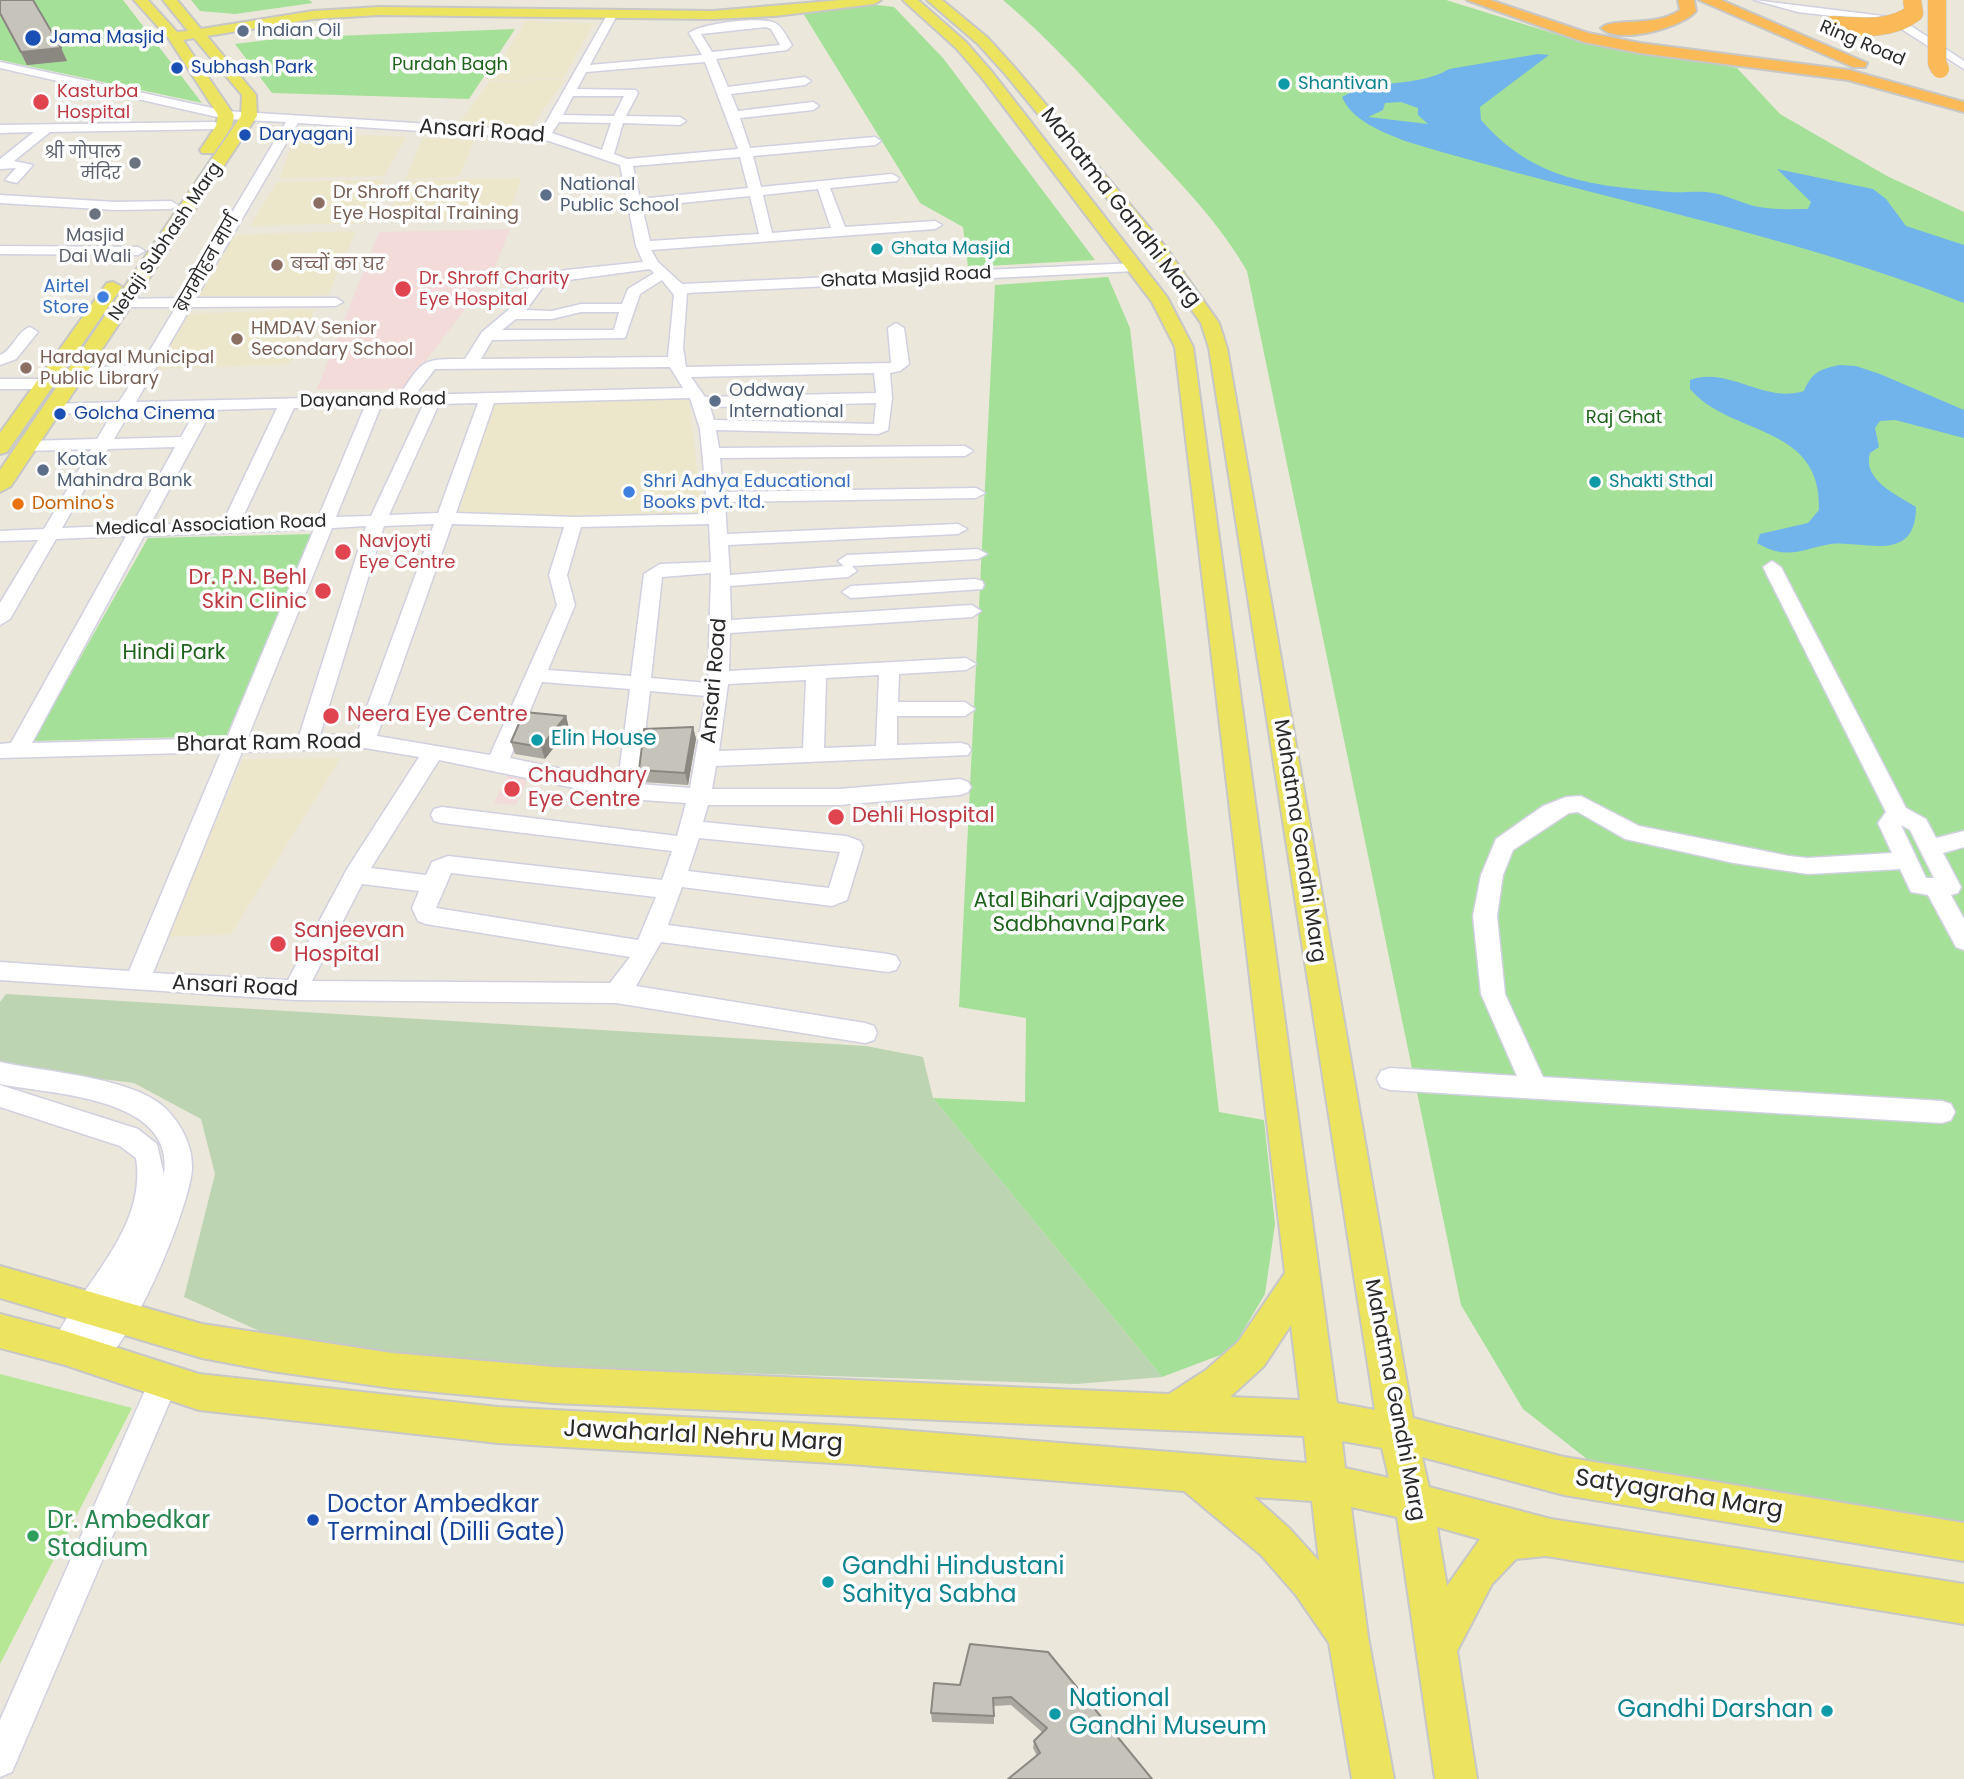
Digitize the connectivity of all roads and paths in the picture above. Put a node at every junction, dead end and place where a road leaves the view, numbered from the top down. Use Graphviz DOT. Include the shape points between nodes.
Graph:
graph roads {
  1 [pos="141,0"];
  2 [pos="170,0"];
  3 [pos="815,0"];
  4 [pos="1475,0"];
  5 [pos="1518,0"];
  6 [pos="1707,0"];
  7 [pos="1730,0"];
  8 [pos="1912,0"];
  9 [pos="1937,0"];
  10 [pos="868,1"];
  11 [pos="1687,1"];
  12 [pos="914,2"];
  13 [pos="1763,7"];
  14 [pos="611,15"];
  15 [pos="194,30"];
  16 [pos="171,34"];
  17 [pos="781,37"];
  18 [pos="708,53"];
  19 [pos="1873,59"];
  20 [pos="0,65"];
  21 [pos="1964,66"];
  22 [pos="583,69"];
  23 [pos="1907,74"];
  24 [pos="805,81"];
  25 [pos="724,91"];
  26 [pos="1958,91"];
  27 [pos="569,92"];
  28 [pos="813,106"];
  29 [pos="203,111"];
  30 [pos="77,114"];
  31 [pos="734,115"];
  32 [pos="249,116"];
  33 [pos="618,118"];
  34 [pos="220,120"];
  35 [pos="293,121"];
  36 [pos="680,121"];
  37 [pos="549,126"];
  38 [pos="0,129"];
  39 [pos="46,129"];
  40 [pos="875,141"];
  41 [pos="810,144"];
  42 [pos="744,152"];
  43 [pos="607,155"];
  44 [pos="1,160"];
  45 [pos="819,161"];
  46 [pos="625,163"];
  47 [pos="892,178"];
  48 [pos="6,179"];
  49 [pos="32,180"];
  50 [pos="823,186"];
  51 [pos="757,193"];
  52 [pos="0,199"];
  53 [pos="633,204"];
  54 [pos="170,205"];
  55 [pos="935,225"];
  56 [pos="839,230"];
  57 [pos="767,240"];
  58 [pos="0,241"];
  59 [pos="643,246"];
  60 [pos="17,248"];
  61 [pos="0,250"];
  62 [pos="138,251"];
  63 [pos="1135,267"];
  64 [pos="657,270"];
  65 [pos="678,289"];
  66 [pos="336,302"];
  67 [pos="125,303"];
  68 [pos="184,304"];
  69 [pos="629,309"];
  70 [pos="512,314"];
  71 [pos="896,328"];
  72 [pos="30,332"];
  73 [pos="487,335"];
  74 [pos="0,360"];
  75 [pos="471,363"];
  76 [pos="678,367"];
  77 [pos="882,369"];
  78 [pos="146,370"];
  79 [pos="78,373"];
  80 [pos="0,384"];
  81 [pos="45,384"];
  82 [pos="697,397"];
  83 [pos="488,398"];
  84 [pos="884,398"];
  85 [pos="404,400"];
  86 [pos="433,400"];
  87 [pos="375,401"];
  88 [pos="288,403"];
  89 [pos="206,405"];
  90 [pos="124,407"];
  91 [pos="53,409"];
  92 [pos="705,425"];
  93 [pos="186,442"];
  94 [pos="104,444"];
  95 [pos="28,446"];
  96 [pos="0,448"];
  97 [pos="965,451"];
  98 [pos="711,453"];
  99 [pos="0,486"];
  100 [pos="976,493"];
  101 [pos="716,497"];
  102 [pos="444,518"];
  103 [pos="716,519"];
  104 [pos="327,521"];
  105 [pos="377,521"];
  106 [pos="575,522"];
  107 [pos="231,524"];
  108 [pos="141,529"];
  109 [pos="958,529"];
  110 [pos="51,533"];
  111 [pos="841,533"];
  112 [pos="0,536"];
  113 [pos="719,540"];
  114 [pos="978,554"];
  115 [pos="847,566"];
  116 [pos="1772,567"];
  117 [pos="721,574"];
  118 [pos="975,584"];
  119 [pos="851,592"];
  120 [pos="971,611"];
  121 [pos="854,618"];
  122 [pos="0,619"];
  123 [pos="722,627"];
  124 [pos="966,664"];
  125 [pos="889,668"];
  126 [pos="816,671"];
  127 [pos="535,675"];
  128 [pos="719,684"];
  129 [pos="641,686"];
  130 [pos="887,709"];
  131 [pos="965,709"];
  132 [pos="365,741"];
  133 [pos="307,742"];
  134 [pos="234,743"];
  135 [pos="961,750"];
  136 [pos="9,751"];
  137 [pos="887,751"];
  138 [pos="432,754"];
  139 [pos="813,754"];
  140 [pos="708,759"];
  141 [pos="497,763"];
  142 [pos="960,787"];
  143 [pos="628,791"];
  144 [pos="702,797"];
  145 [pos="1898,813"];
  146 [pos="442,815"];
  147 [pos="689,837"];
  148 [pos="1964,839"];
  149 [pos="1930,848"];
  150 [pos="1907,860"];
  151 [pos="355,875"];
  152 [pos="432,884"];
  153 [pos="673,884"];
  154 [pos="1935,886"];
  155 [pos="649,941"];
  156 [pos="1964,942"];
  157 [pos="888,963"];
  158 [pos="0,971"];
  159 [pos="137,982"];
  160 [pos="295,990"];
  161 [pos="616,993"];
  162 [pos="865,1032"];
  163 [pos="0,1073"];
  164 [pos="1390,1079"];
  165 [pos="1534,1086"];
  166 [pos="0,1096"];
  167 [pos="1930,1111"];
  168 [pos="1302,1277"];
  169 [pos="0,1282"];
  170 [pos="104,1315"];
  171 [pos="0,1331"];
  172 [pos="79,1352"];
  173 [pos="164,1380"];
  174 [pos="1176,1411"];
  175 [pos="1322,1419"];
  176 [pos="1397,1433"];
  177 [pos="1187,1470"];
  178 [pos="1330,1484"];
  179 [pos="1414,1502"];
  180 [pos="1551,1538"];
  181 [pos="1964,1542"];
  182 [pos="1964,1604"];
  183 [pos="1348,1637"];
  184 [pos="1438,1648"];
  185 [pos="0,1759"];
  186 [pos="1373,1779"];
  187 [pos="1456,1779"];
  1 -- 16 [label="main road"];
  2 -- 15 [label="main road"];
  3 -- 15 [label="main road" via="714,8 320,7"];
  4 -- 26 [label="highway" via="1584,37 1640,48"];
  5 -- 11 [label="highway" via="1531,10 1565,22 1622,29 1670,23 1688,11"];
  6 -- 26 [label="highway, Ring Road"];
  7 -- 13 [label="highway, Ring Road"];
  8 -- 13 [label="highway, bridge" via="1914,13 1899,22 1870,26 1832,25"];
  9 -- 26 [label="highway, bridge"];
  10 -- 12 [label="main road"];
  10 -- 14 [label="main road" via="775,12"];
  12 -- 63 [label="main road, Mahatma Gandhi Marg" via="987,75"];
  12 -- 176 [label="main road, Mahatma Gandhi Marg" via="968,29 994,53 1158,248 1210,323 1218,348"];
  13 -- 19 [label="highway, Ring Road"];
  13 -- 21 [label="street" via="1895,20"];
  14 -- 15 [label="main road" via="379,11"];
  14 -- 22 [label="street"];
  15 -- 16 [label="main road"];
  15 -- 32 [label="main road" via="249,95"];
  16 -- 34 [label="main road"];
  17 -- 18 [label="street"];
  18 -- 22 [label="street"];
  18 -- 25 [label="street"];
  20 -- 29 [label="street"];
  22 -- 27 [label="street"];
  23 -- 26 [label="highway, Ring Road"];
  24 -- 25 [label="street"];
  25 -- 31 [label="street"];
  27 -- 33 [label="street" via="632,93"];
  27 -- 37 [label="street"];
  28 -- 31 [label="street"];
  29 -- 30 [label="street"];
  29 -- 34 [label="street"];
  31 -- 42 [label="street"];
  32 -- 34 [label="street, Ansari Road"];
  32 -- 35 [label="street, Ansari Road"];
  32 -- 67 [label="main road, Netaji Subhash Marg"];
  33 -- 36 [label="street"];
  33 -- 37 [label="street"];
  33 -- 43 [label="street"];
  34 -- 39 [label="street"];
  34 -- 54 [label="main road, Netaji Subhash Marg" via="224,126"];
  35 -- 37 [label="street, Ansari Road"];
  35 -- 68 [label="street, ब्रजमोहन मार्ग"];
  37 -- 43 [label="street, Ansari Road"];
  38 -- 39 [label="street"];
  39 -- 44 [label="street"];
  40 -- 41 [label="street"];
  41 -- 42 [label="street"];
  41 -- 45 [label="street"];
  42 -- 46 [label="street"];
  42 -- 51 [label="street"];
  43 -- 46 [label="street, Ansari Road"];
  44 -- 48 [label="street" via="27,165"];
  46 -- 53 [label="street"];
  47 -- 50 [label="street"];
  48 -- 49 [label="street"];
  50 -- 51 [label="street"];
  50 -- 56 [label="street"];
  51 -- 53 [label="street"];
  51 -- 57 [label="street"];
  52 -- 54 [label="street"];
  53 -- 59 [label="street"];
  54 -- 62 [label="main road, Netaji Subhash Marg"];
  55 -- 56 [label="street"];
  56 -- 57 [label="street"];
  57 -- 59 [label="street"];
  58 -- 60 [label="street"];
  59 -- 64 [label="street"];
  60 -- 61 [label="street"];
  60 -- 62 [label="street"];
  62 -- 81 [label="main road, Netaji Subhash Marg"];
  63 -- 65 [label="street, Ghata Masjid Road"];
  63 -- 168 [label="main road, Mahatma Gandhi Marg" via="1161,301 1184,347"];
  64 -- 65 [label="street"];
  64 -- 69 [label="street" via="633,292"];
  64 -- 70 [label="street" via="545,278"];
  65 -- 76 [label="street"];
  66 -- 68 [label="street"];
  67 -- 68 [label="street"];
  67 -- 79 [label="main road, Netaji Subhash Marg"];
  68 -- 78 [label="street, ब्रजमोहन मार्ग"];
  69 -- 70 [label="street"];
  69 -- 73 [label="street" via="620,335"];
  70 -- 73 [label="street"];
  71 -- 77 [label="street" via="901,364"];
  72 -- 74 [label="street" via="11,356"];
  73 -- 75 [label="street"];
  75 -- 76 [label="street"];
  75 -- 85 [label="street" via="428,365"];
  76 -- 77 [label="street"];
  76 -- 82 [label="street, Ansari Road"];
  77 -- 84 [label="street"];
  78 -- 79 [label="street"];
  78 -- 90 [label="street, ब्रजमोहन मार्ग"];
  79 -- 91 [label="main road, Netaji Subhash Marg"];
  80 -- 81 [label="street"];
  81 -- 96 [label="main road, Netaji Subhash Marg"];
  82 -- 83 [label="street, Dayanand Road"];
  82 -- 84 [label="street"];
  82 -- 92 [label="street, Ansari Road"];
  83 -- 86 [label="street, Dayanand Road"];
  83 -- 102 [label="street"];
  84 -- 92 [label="street" via="882,428 878,429"];
  85 -- 86 [label="street, Dayanand Road"];
  85 -- 87 [label="street, Dayanand Road"];
  86 -- 105 [label="street"];
  87 -- 88 [label="street, Dayanand Road"];
  87 -- 104 [label="street"];
  88 -- 89 [label="street, Dayanand Road"];
  88 -- 107 [label="street"];
  89 -- 90 [label="street, Dayanand Road"];
  89 -- 93 [label="street"];
  90 -- 91 [label="street, Dayanand Road"];
  90 -- 94 [label="street, ब्रजमोहन मार्ग"];
  91 -- 95 [label="main road, Netaji Subhash Marg"];
  92 -- 98 [label="street, Ansari Road"];
  93 -- 94 [label="street"];
  93 -- 108 [label="street"];
  94 -- 95 [label="street"];
  94 -- 110 [label="street, ब्रजमोहन मार्ग"];
  95 -- 99 [label="main road, Netaji Subhash Marg"];
  97 -- 98 [label="street"];
  98 -- 101 [label="street, Ansari Road"];
  100 -- 101 [label="street"];
  101 -- 103 [label="street, Ansari Road"];
  102 -- 105 [label="street, Medical Association Road"];
  102 -- 106 [label="street, Medical Association Road"];
  102 -- 132 [label="street"];
  103 -- 106 [label="street, Medical Association Road"];
  103 -- 113 [label="street, Ansari Road"];
  104 -- 105 [label="street, Medical Association Road"];
  104 -- 107 [label="street, Medical Association Road"];
  104 -- 134 [label="street"];
  105 -- 133 [label="street"];
  106 -- 127 [label="street" via="558,575 566,605"];
  107 -- 108 [label="street, Medical Association Road"];
  108 -- 110 [label="street, Medical Association Road"];
  108 -- 136 [label="street"];
  109 -- 111 [label="street"];
  110 -- 112 [label="street, Medical Association Road"];
  110 -- 122 [label="street, ब्रजमोहन मार्ग"];
  111 -- 113 [label="street"];
  111 -- 115 [label="street"];
  113 -- 117 [label="street, Ansari Road"];
  114 -- 115 [label="street"];
  115 -- 117 [label="street"];
  115 -- 119 [label="street"];
  116 -- 145 [label="street"];
  117 -- 123 [label="street, Ansari Road"];
  117 -- 129 [label="street" via="660,570 653,574"];
  118 -- 119 [label="street"];
  119 -- 121 [label="street"];
  120 -- 121 [label="street"];
  121 -- 123 [label="street"];
  123 -- 128 [label="street, Ansari Road"];
  124 -- 125 [label="street"];
  125 -- 126 [label="street"];
  125 -- 130 [label="street"];
  126 -- 128 [label="street"];
  126 -- 139 [label="street"];
  127 -- 129 [label="street"];
  127 -- 141 [label="street"];
  128 -- 129 [label="street"];
  128 -- 140 [label="street, Ansari Road"];
  129 -- 143 [label="street"];
  130 -- 131 [label="street"];
  130 -- 137 [label="street"];
  132 -- 133 [label="street, Bharat Ram Road"];
  132 -- 138 [label="street, Bharat Ram Road"];
  133 -- 134 [label="street, Bharat Ram Road"];
  134 -- 136 [label="street, Bharat Ram Road"];
  134 -- 159 [label="street"];
  135 -- 137 [label="street"];
  137 -- 139 [label="street"];
  138 -- 141 [label="street, Bharat Ram Road"];
  138 -- 151 [label="street"];
  139 -- 140 [label="street"];
  140 -- 144 [label="street, Ansari Road"];
  141 -- 143 [label="street, Bharat Ram Road"];
  142 -- 144 [label="street, Bharat Ram Road" via="839,797"];
  143 -- 144 [label="street, Bharat Ram Road"];
  144 -- 147 [label="street, Ansari Road"];
  145 -- 149 [label="street" via="1918,825"];
  145 -- 150 [label="street" via="1889,823"];
  146 -- 147 [label="street"];
  147 -- 153 [label="street, Ansari Road"];
  147 -- 153 [label="street" via="852,847 839,894 832,897"];
  148 -- 149 [label="street"];
  149 -- 154 [label="street" via="1950,887"];
  150 -- 154 [label="street" via="1919,886"];
  150 -- 165 [label="street" via="1789,864 1633,833 1581,804 1551,812 1504,845 1492,875 1485,916 1493,994"];
  151 -- 152 [label="street"];
  151 -- 160 [label="street"];
  152 -- 153 [label="street" via="440,868 457,864"];
  152 -- 155 [label="street" via="426,915"];
  153 -- 155 [label="street, Ansari Road"];
  154 -- 156 [label="street"];
  155 -- 157 [label="street"];
  155 -- 161 [label="street, Ansari Road"];
  158 -- 159 [label="street, Ansari Road"];
  159 -- 160 [label="street, Ansari Road"];
  160 -- 161 [label="street, Ansari Road"];
  161 -- 162 [label="street"];
  163 -- 170 [label="street" via="125,1101 167,1125 176,1144 179,1165 173,1205 142,1275"];
  164 -- 165 [label="street"];
  165 -- 167 [label="street"];
  166 -- 170 [label="street" via="129,1137 148,1153 151,1175 145,1205"];
  168 -- 174 [label="main road" via="1251,1354 1219,1383"];
  168 -- 175 [label="main road, Mahatma Gandhi Marg"];
  169 -- 170 [label="main road, Jawaharlal Nehru Marg"];
  170 -- 172 [label="street"];
  170 -- 174 [label="main road, Jawaharlal Nehru Marg" via="230,1347 452,1378"];
  171 -- 172 [label="main road, Jawaharlal Nehru Marg"];
  172 -- 173 [label="main road, Jawaharlal Nehru Marg"];
  173 -- 177 [label="main road, Jawaharlal Nehru Marg" via="199,1392 498,1425"];
  173 -- 185 [label="street"];
  174 -- 175 [label="main road, Jawaharlal Nehru Marg"];
  175 -- 176 [label="main road, Jawaharlal Nehru Marg"];
  175 -- 178 [label="main road, Mahatma Gandhi Marg"];
  176 -- 179 [label="main road, Mahatma Gandhi Marg"];
  176 -- 181 [label="main road, Satyagraha Marg" via="1564,1476"];
  177 -- 178 [label="main road, Jawaharlal Nehru Marg"];
  177 -- 183 [label="main road" via="1277,1541 1315,1584"];
  178 -- 179 [label="main road, Jawaharlal Nehru Marg"];
  178 -- 183 [label="main road, Mahatma Gandhi Marg"];
  179 -- 180 [label="main road"];
  179 -- 184 [label="main road, Mahatma Gandhi Marg"];
  180 -- 182 [label="main road"];
  180 -- 184 [label="main road" via="1510,1541 1484,1563 1456,1606"];
  183 -- 186 [label="main road, Mahatma Gandhi Marg"];
  184 -- 187 [label="main road, Mahatma Gandhi Marg"];
}
